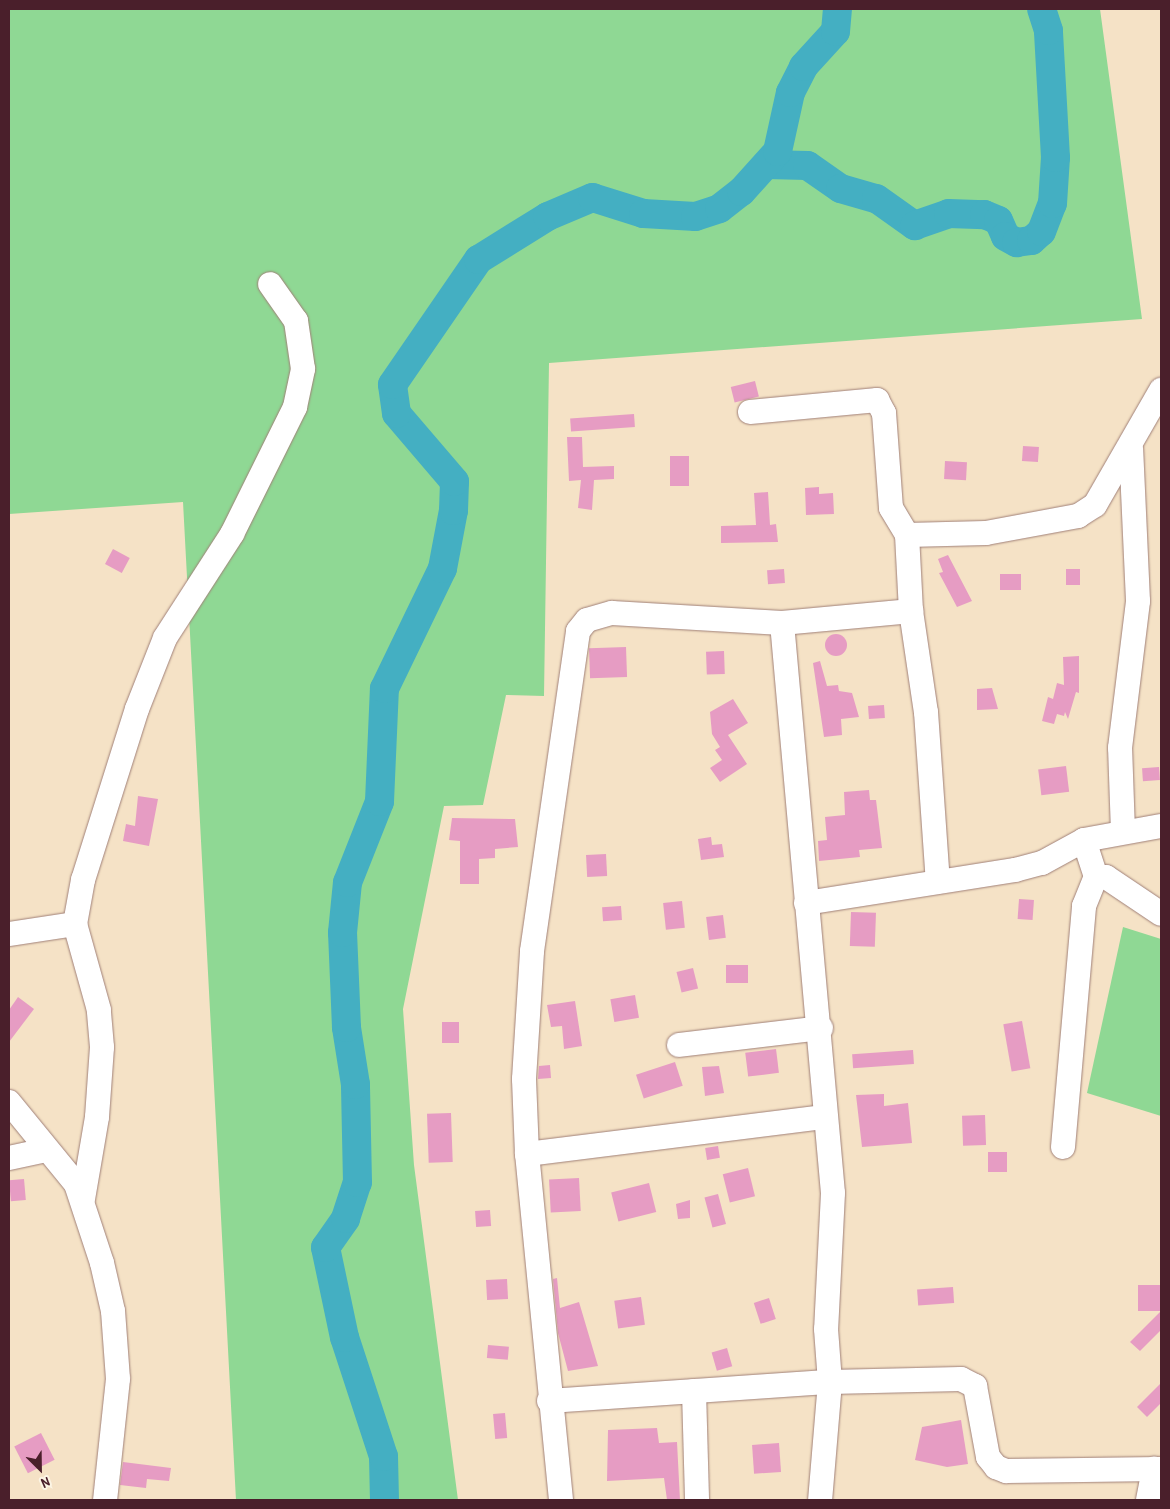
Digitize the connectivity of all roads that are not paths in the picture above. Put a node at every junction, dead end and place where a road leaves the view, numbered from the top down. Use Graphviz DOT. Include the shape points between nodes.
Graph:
graph roads {
  1 [pos="270,284"];
  2 [pos="1161,390"];
  3 [pos="750,412"];
  4 [pos="1131,449"];
  5 [pos="907,535"];
  6 [pos="911,611"];
  7 [pos="782,624"];
  8 [pos="1161,826"];
  9 [pos="1123,832"];
  10 [pos="1084,840"];
  11 [pos="1096,876"];
  12 [pos="938,882"];
  13 [pos="806,903"];
  14 [pos="1161,914"];
  15 [pos="75,924"];
  16 [pos="9,934"];
  17 [pos="821,1028"];
  18 [pos="679,1045"];
  19 [pos="9,1102"];
  20 [pos="824,1117"];
  21 [pos="1063,1147"];
  22 [pos="46,1150"];
  23 [pos="527,1154"];
  24 [pos="9,1158"];
  25 [pos="83,1199"];
  26 [pos="830,1382"];
  27 [pos="694,1391"];
  28 [pos="549,1401"];
  29 [pos="1158,1469"];
  30 [pos="105,1500"];
  31 [pos="561,1500"];
  32 [pos="697,1500"];
  33 [pos="820,1500"];
  34 [pos="1148,1500"];
  1 -- 15 [label="street" via="296,320 303,369 294,407 232,534 165,638 134,719 83,880"];
  2 -- 4 [label="street"];
  3 -- 5 [label="street" via="877,400 884,414 891,508"];
  4 -- 5 [label="street" via="1095,506 1078,516 986,533"];
  4 -- 9 [label="street" via="1138,601 1120,748"];
  5 -- 6 [label="street"];
  6 -- 7 [label="street"];
  6 -- 12 [label="street" via="926,712"];
  7 -- 13 [label="street"];
  7 -- 23 [label="street" via="612,613 587,620 578,631 531,960 524,1079"];
  8 -- 9 [label="street"];
  9 -- 10 [label="street"];
  10 -- 11 [label="street"];
  10 -- 12 [label="street" via="1042,862"];
  11 -- 14 [label="street" via="1106,876"];
  11 -- 21 [label="street" via="1084,906"];
  12 -- 13 [label="street"];
  13 -- 17 [label="street"];
  15 -- 16 [label="street"];
  15 -- 25 [label="street" via="99,1010 102,1047 97,1117"];
  17 -- 18 [label="street"];
  17 -- 20 [label="street"];
  19 -- 22 [label="street"];
  20 -- 23 [label="street"];
  20 -- 26 [label="street" via="833,1193 826,1329"];
  22 -- 24 [label="street"];
  22 -- 25 [label="street" via="66,1170"];
  23 -- 28 [label="street"];
  25 -- 30 [label="street" via="117,1340 118,1379"];
  26 -- 27 [label="street"];
  26 -- 29 [label="street" via="968,1383 975,1386 988,1457 1006,1471"];
  26 -- 33 [label="street"];
  27 -- 28 [label="street"];
  27 -- 32 [label="street"];
  28 -- 31 [label="street"];
  29 -- 34 [label="street"];
}
